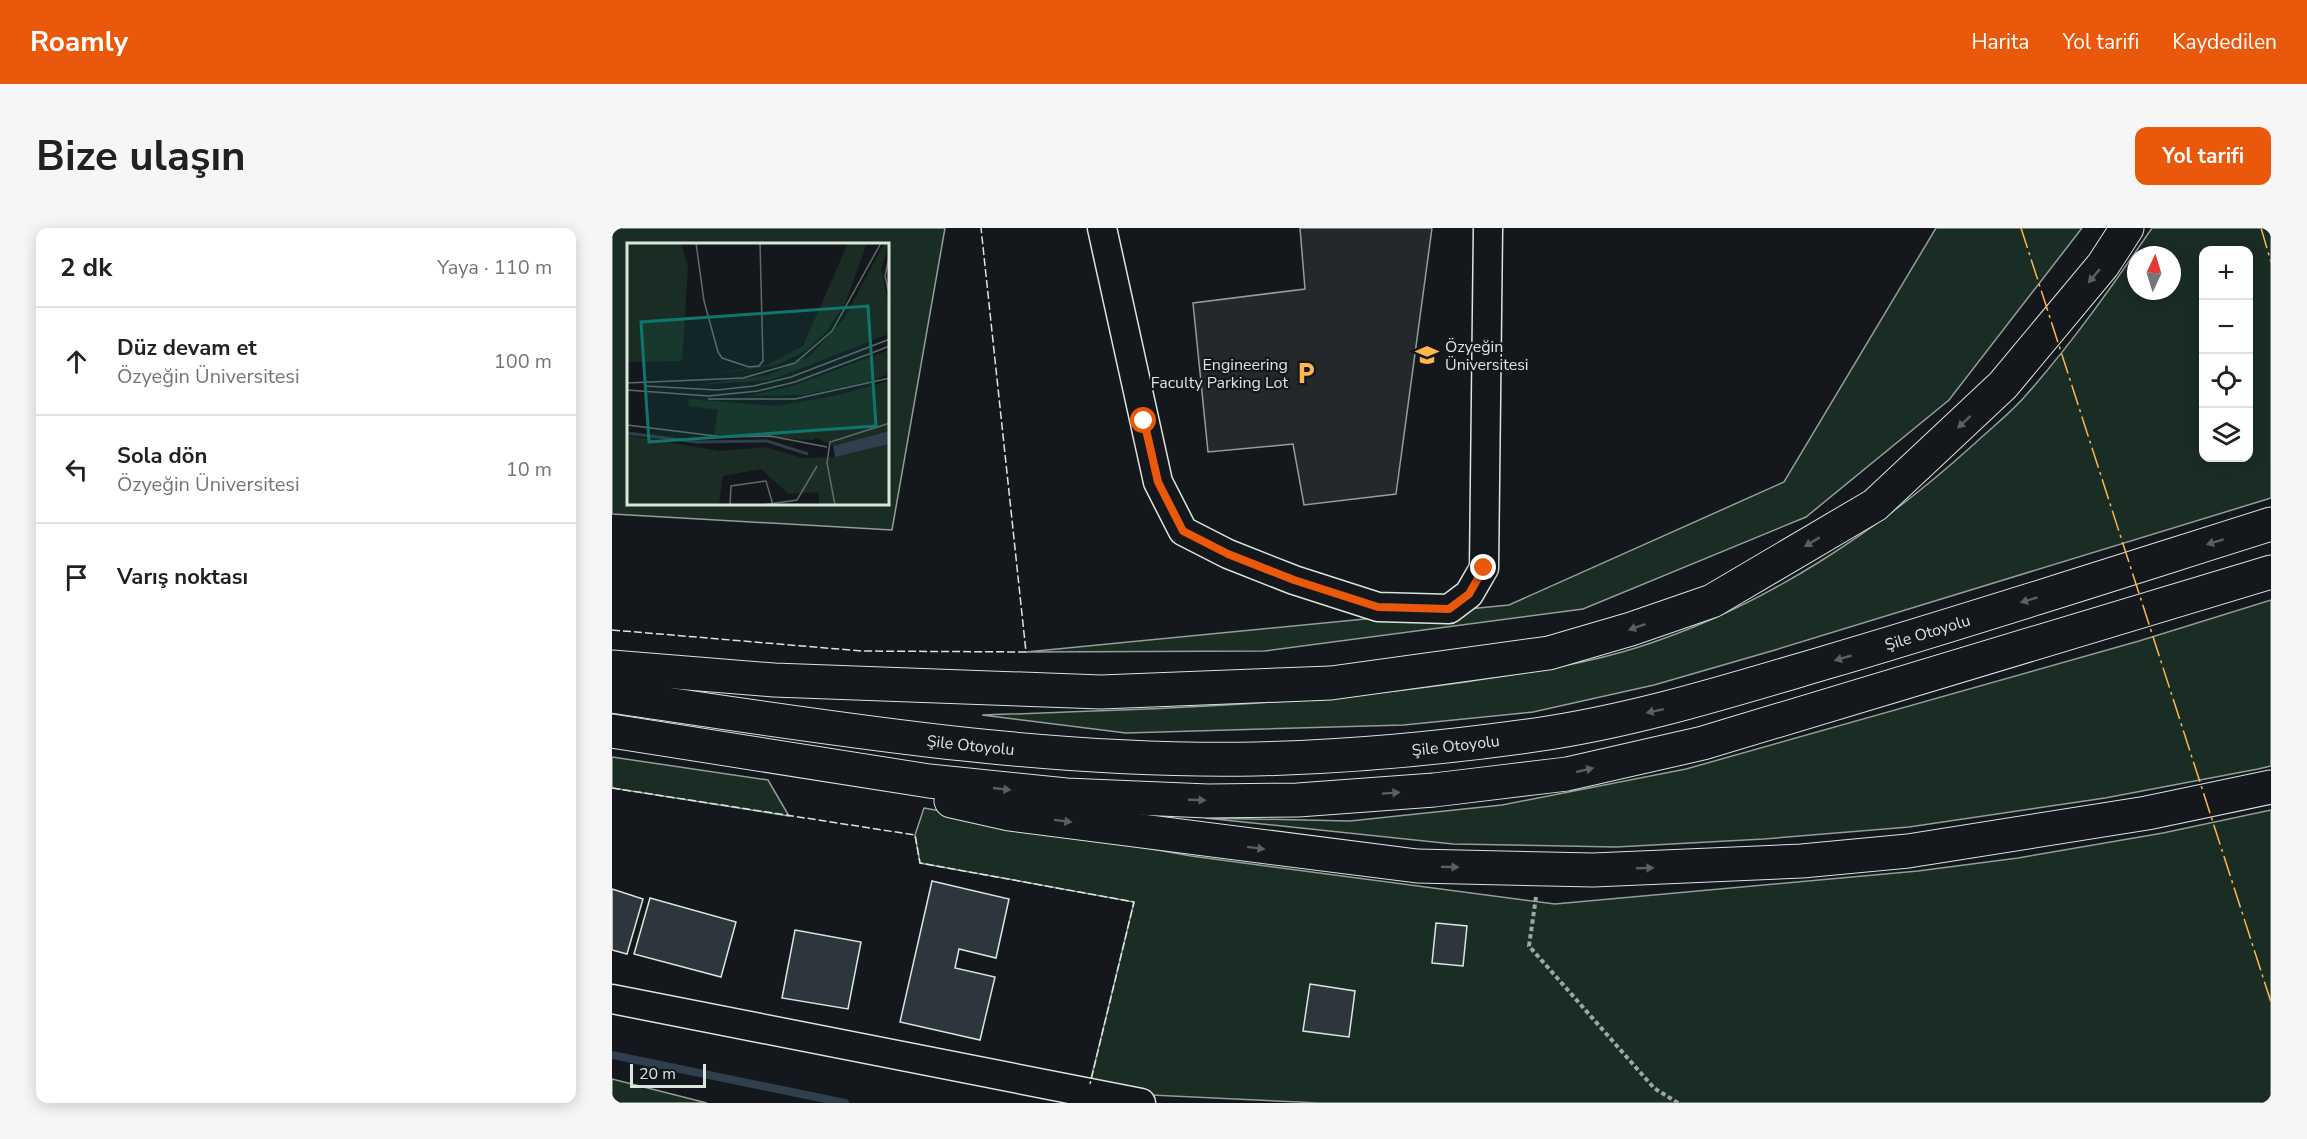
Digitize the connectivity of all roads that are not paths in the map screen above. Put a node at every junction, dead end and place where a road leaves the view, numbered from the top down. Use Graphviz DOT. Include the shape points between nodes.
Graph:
graph roads {
  1 [pos="1102,228"];
  2 [pos="1488,228"];
  3 [pos="2127,228"];
  4 [pos="2271,524"];
  5 [pos="2271,572"];
  6 [pos="612,667"];
  7 [pos="612,696"];
  8 [pos="612,731"];
  9 [pos="677,740"];
  10 [pos="2271,787"];
  11 [pos="612,999"];
  12 [pos="1141,1103"];
  1 -- 2 [label="lane" via="1158,482 1183,531 1228,554 1378,607 1449,609 1469,594 1484,568"];
  3 -- 6 [label="highway, one-way" via="2103,265 2003,385 1875,505 1712,601 1549,653 1331,682 1101,692 774,680"];
  4 -- 7 [label="highway, Şile Otoyolu, one-way" via="1871,650 1681,705 1539,734 1407,750 1255,759 1110,754 986,745"];
  9 -- 5 [label="highway, one-way" via="929,781 1066,795 1298,800 1434,790 1567,774 1703,743"];
  8 -- 9 [label="highway"];
  9 -- 10 [label="highway, one-way" via="1009,814 1417,866 1695,867 1802,861 1908,851 2147,813"];
  11 -- 12 [label="lane"];
}
